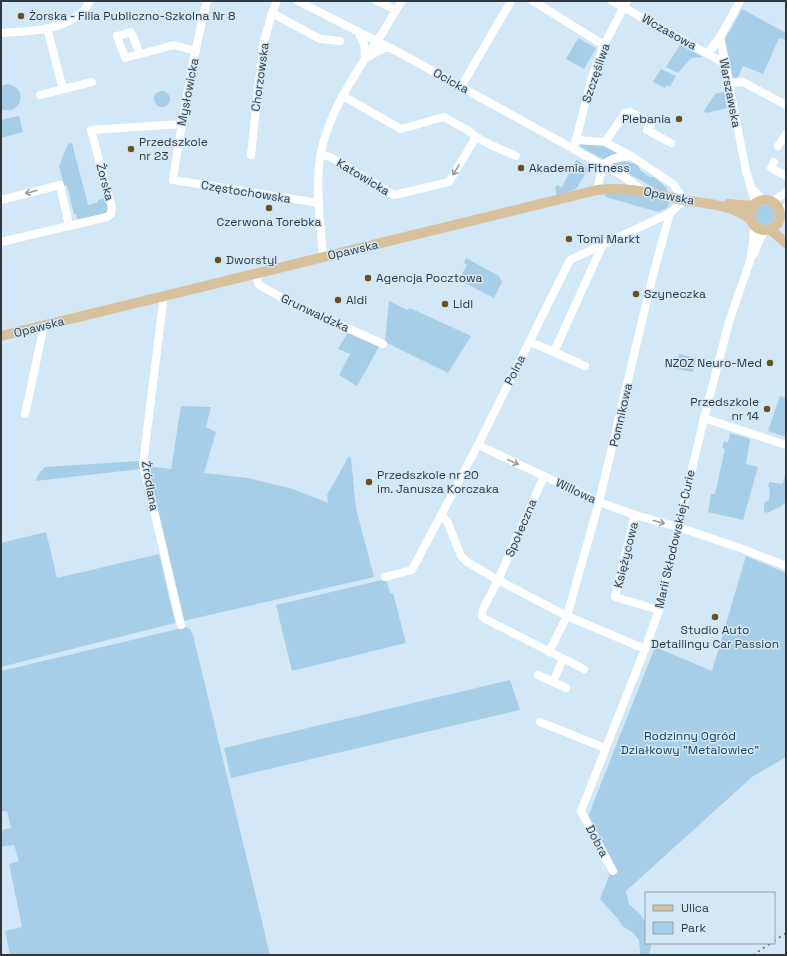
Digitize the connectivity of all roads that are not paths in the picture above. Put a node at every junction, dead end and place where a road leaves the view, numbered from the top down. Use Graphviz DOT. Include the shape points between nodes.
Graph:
graph roads {
  1 [pos="90,1"];
  2 [pos="207,1"];
  3 [pos="277,1"];
  4 [pos="298,1"];
  5 [pos="377,1"];
  6 [pos="402,1"];
  7 [pos="511,1"];
  8 [pos="533,1"];
  9 [pos="612,1"];
  10 [pos="740,1"];
  11 [pos="625,4"];
  12 [pos="396,10"];
  13 [pos="272,13"];
  14 [pos="47,28"];
  15 [pos="358,31"];
  16 [pos="1,34"];
  17 [pos="720,37"];
  18 [pos="340,41"];
  19 [pos="377,41"];
  20 [pos="604,45"];
  21 [pos="391,48"];
  22 [pos="722,50"];
  23 [pos="196,51"];
  24 [pos="709,52"];
  25 [pos="140,54"];
  26 [pos="365,59"];
  27 [pos="724,63"];
  28 [pos="92,82"];
  29 [pos="728,83"];
  30 [pos="462,87"];
  31 [pos="63,89"];
  32 [pos="40,95"];
  33 [pos="343,96"];
  34 [pos="786,106"];
  35 [pos="181,124"];
  36 [pos="786,134"];
  37 [pos="476,137"];
  38 [pos="576,140"];
  39 [pos="605,142"];
  40 [pos="671,143"];
  41 [pos="778,146"];
  42 [pos="573,148"];
  43 [pos="321,154"];
  44 [pos="251,155"];
  45 [pos="516,156"];
  46 [pos="631,156"];
  47 [pos="774,162"];
  48 [pos="603,165"];
  49 [pos="786,176"];
  50 [pos="173,180"];
  51 [pos="751,189"];
  52 [pos="598,190"];
  53 [pos="643,191"];
  54 [pos="786,192"];
  55 [pos="1,200"];
  56 [pos="684,200"];
  57 [pos="319,203"];
  58 [pos="708,203"];
  59 [pos="758,203"];
  60 [pos="786,207"];
  61 [pos="670,213"];
  62 [pos="752,223"];
  63 [pos="69,225"];
  64 [pos="773,225"];
  65 [pos="783,241"];
  66 [pos="1,242"];
  67 [pos="602,246"];
  68 [pos="757,249"];
  69 [pos="323,257"];
  70 [pos="750,261"];
  71 [pos="255,273"];
  72 [pos="163,297"];
  73 [pos="44,326"];
  74 [pos="1,336"];
  75 [pos="530,342"];
  76 [pos="383,344"];
  77 [pos="554,352"];
  78 [pos="585,366"];
  79 [pos="25,414"];
  80 [pos="704,418"];
  81 [pos="478,445"];
  82 [pos="786,445"];
  83 [pos="544,476"];
  84 [pos="599,502"];
  85 [pos="441,515"];
  86 [pos="635,515"];
  87 [pos="678,527"];
  88 [pos="786,566"];
  89 [pos="385,577"];
  90 [pos="498,580"];
  91 [pos="659,610"];
  92 [pos="567,616"];
  93 [pos="181,625"];
  94 [pos="645,649"];
  95 [pos="549,652"];
  96 [pos="563,659"];
  97 [pos="584,668"];
  98 [pos="538,675"];
  99 [pos="553,682"];
  100 [pos="566,688"];
  101 [pos="540,722"];
  102 [pos="605,748"];
  103 [pos="581,811"];
  104 [pos="613,871"];
  1 -- 14 [label="street" via="82,13 57,27"];
  2 -- 23 [label="street, Mysłowicka"];
  3 -- 13 [label="street, Chorzowska"];
  4 -- 15 [label="street, Ocicka"];
  5 -- 12 [label="street"];
  6 -- 12 [label="street, Katowicka"];
  7 -- 30 [label="street"];
  8 -- 20 [label="street"];
  9 -- 11 [label="street, Wczasowa"];
  10 -- 17 [label="street"];
  11 -- 20 [label="street, Szczęśliwa"];
  11 -- 24 [label="street, Wczasowa"];
  12 -- 19 [label="street, Katowicka"];
  13 -- 18 [label="street" via="320,39"];
  13 -- 44 [label="street, Chorzowska" via="263,45"];
  14 -- 16 [label="street"];
  14 -- 31 [label="street"];
  15 -- 19 [label="street, Ocicka"];
  15 -- 26 [label="street" via="364,44"];
  17 -- 22 [label="street, Warszawska"];
  17 -- 24 [label="street, Wczasowa"];
  19 -- 21 [label="street, Ocicka"];
  19 -- 26 [label="street, Katowicka"];
  20 -- 38 [label="street, Szczęśliwa" via="587,91"];
  21 -- 26 [label="street, Katowicka" via="384,48"];
  21 -- 30 [label="street, Ocicka"];
  22 -- 24 [label="street, Wczasowa"];
  22 -- 27 [label="street, Warszawska"];
  23 -- 25 [label="street, Mysłowicka" via="174,45"];
  23 -- 35 [label="street, Mysłowicka"];
  24 -- 27 [label="street, Wczasowa"];
  26 -- 33 [label="street, Katowicka"];
  27 -- 29 [label="street, Warszawska"];
  28 -- 31 [label="street"];
  29 -- 34 [label="street" via="743,82"];
  29 -- 51 [label="street, Warszawska"];
  30 -- 42 [label="street, Ocicka"];
  31 -- 32 [label="street"];
  33 -- 37 [label="street" via="400,129 444,117"];
  33 -- 43 [label="street, Katowicka" via="332,117"];
  35 -- 50 [label="street, Mysłowicka"];
  35 -- 63 [label="street, Żorska" via="91,130 112,212 107,217"];
  36 -- 41 [label="street"];
  37 -- 43 [label="street, Katowicka, one-way" via="449,182 394,195"];
  37 -- 45 [label="street"];
  38 -- 39 [label="street"];
  38 -- 42 [label="street, Szczęśliwa"];
  39 -- 40 [label="street" via="625,113 630,112 651,123 647,130"];
  39 -- 46 [label="street"];
  42 -- 48 [label="street, Ocicka"];
  43 -- 57 [label="street, Katowicka" via="318,177"];
  46 -- 48 [label="street" via="612,159"];
  46 -- 56 [label="street" via="673,184"];
  47 -- 49 [label="street" via="771,168"];
  48 -- 52 [label="street"];
  48 -- 53 [label="street, Ocicka"];
  50 -- 57 [label="street, Częstochowska"];
  51 -- 59 [label="street"];
  51 -- 59 [label="street" via="748,201"];
  52 -- 53 [label="main road, Opawska" via="620,188"];
  52 -- 69 [label="main road, Opawska"];
  53 -- 56 [label="main road, Opawska"];
  54 -- 59 [label="street"];
  63 -- 55 [label="street, one-way" via="60,185"];
  56 -- 58 [label="main road, Opawska"];
  56 -- 61 [label="street, Polna"];
  57 -- 69 [label="street, Katowicka"];
  58 -- 59 [label="main road, Opawska"];
  58 -- 62 [label="main road, Opawska" via="740,212"];
  59 -- 62 [label="main road" via="750,213"];
  59 -- 64 [label="main road" via="778,208"];
  60 -- 64 [label="street"];
  61 -- 67 [label="street, Polna"];
  61 -- 84 [label="street, Pomnikowa"];
  62 -- 64 [label="main road" via="759,229"];
  62 -- 70 [label="street, Marii Skłodowskiej-Curie"];
  63 -- 66 [label="street, Żorska"];
  64 -- 65 [label="main road"];
  64 -- 68 [label="street, Marii Skłodowskiej-Curie" via="762,233"];
  65 -- 68 [label="street, Marii Skłodowskiej-Curie" via="766,238"];
  67 -- 75 [label="street, Polna" via="570,260"];
  67 -- 77 [label="street"];
  68 -- 70 [label="street, Marii Skłodowskiej-Curie"];
  69 -- 71 [label="main road, Opawska"];
  70 -- 80 [label="street, Marii Skłodowskiej-Curie" via="729,322"];
  71 -- 72 [label="main road, Opawska"];
  71 -- 76 [label="street, Grunwaldzka" via="259,285 293,304"];
  72 -- 73 [label="main road, Opawska"];
  72 -- 93 [label="street, Źródlana" via="143,464"];
  73 -- 74 [label="main road, Opawska"];
  73 -- 79 [label="street"];
  75 -- 77 [label="street"];
  75 -- 81 [label="street, Polna"];
  77 -- 78 [label="street"];
  80 -- 82 [label="street"];
  80 -- 87 [label="street, Marii Skłodowskiej-Curie"];
  81 -- 83 [label="street, Willowa, one-way"];
  81 -- 85 [label="street, Polna"];
  83 -- 84 [label="street, Willowa"];
  83 -- 90 [label="street, Społeczna"];
  84 -- 86 [label="street, Willowa"];
  84 -- 92 [label="street, Pomnikowa"];
  85 -- 89 [label="street, Polna" via="412,570"];
  85 -- 90 [label="street" via="448,523 464,560"];
  86 -- 87 [label="street, Willowa, one-way"];
  86 -- 91 [label="street, Księżycowa" via="616,597"];
  87 -- 88 [label="street, Willowa"];
  87 -- 91 [label="street, Marii Skłodowskiej-Curie"];
  90 -- 92 [label="street"];
  90 -- 95 [label="street, Społeczna" via="483,609 483,618"];
  91 -- 94 [label="street, Marii Skłodowskiej-Curie"];
  92 -- 94 [label="street"];
  92 -- 95 [label="street, Pomnikowa"];
  94 -- 102 [label="street, Marii Skłodowskiej-Curie"];
  95 -- 96 [label="street"];
  96 -- 97 [label="street"];
  96 -- 99 [label="street"];
  98 -- 99 [label="street"];
  99 -- 100 [label="street"];
  101 -- 102 [label="street"];
  102 -- 103 [label="street, Marii Skłodowskiej-Curie"];
  103 -- 104 [label="street, Dobra"];
}
